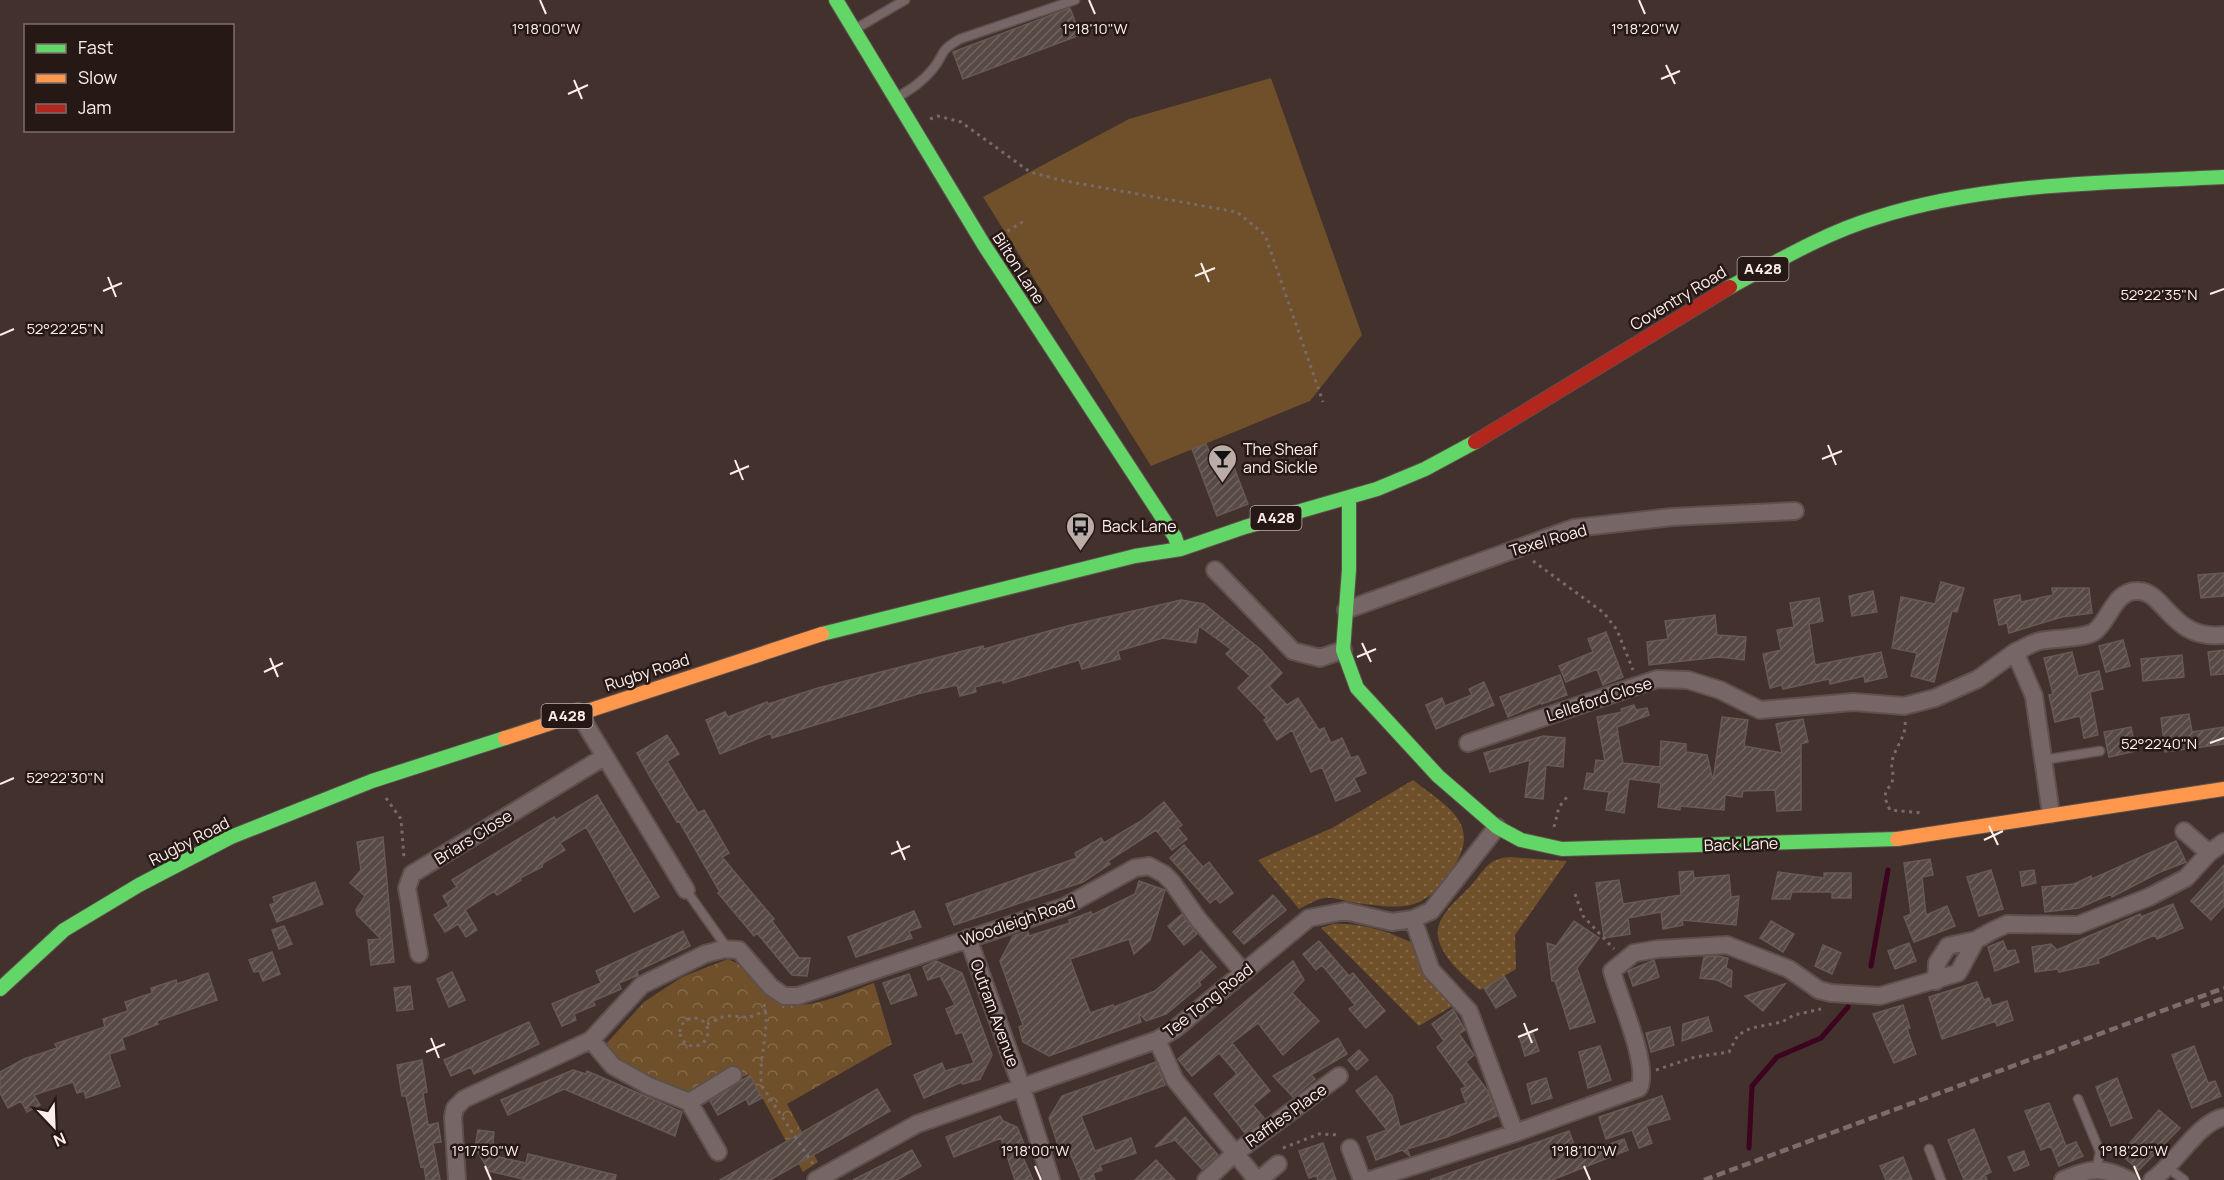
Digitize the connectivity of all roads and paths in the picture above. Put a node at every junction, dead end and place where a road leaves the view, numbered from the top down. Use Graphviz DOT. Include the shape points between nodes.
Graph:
graph roads {
  1 [pos="836,0"];
  2 [pos="905,0"];
  3 [pos="1075,0"];
  4 [pos="854,30"];
  5 [pos="895,99"];
  6 [pos="934,117"];
  7 [pos="2224,177"];
  8 [pos="1024,221"];
  9 [pos="984,244"];
  10 [pos="1323,402"];
  11 [pos="1349,500"];
  12 [pos="1795,511"];
  13 [pos="1517,548"];
  14 [pos="1179,549"];
  15 [pos="1215,570"];
  16 [pos="1346,610"];
  17 [pos="2224,635"];
  18 [pos="1343,650"];
  19 [pos="2015,652"];
  20 [pos="1639,685"];
  21 [pos="1904,706"];
  22 [pos="578,712"];
  23 [pos="1468,743"];
  24 [pos="2100,751"];
  25 [pos="604,757"];
  26 [pos="2043,760"];
  27 [pos="2224,789"];
  28 [pos="382,793"];
  29 [pos="1568,797"];
  30 [pos="2051,814"];
  31 [pos="1923,815"];
  32 [pos="1557,822"];
  33 [pos="1497,827"];
  34 [pos="2184,831"];
  35 [pos="2224,842"];
  36 [pos="2209,853"];
  37 [pos="407,888"];
  38 [pos="686,890"];
  39 [pos="1575,894"];
  40 [pos="1413,919"];
  41 [pos="968,938"];
  42 [pos="727,949"];
  43 [pos="418,954"];
  44 [pos="1623,960"];
  45 [pos="1244,973"];
  46 [pos="0,989"];
  47 [pos="1831,993"];
  48 [pos="763,998"];
  49 [pos="766,1010"];
  50 [pos="707,1024"];
  51 [pos="591,1040"];
  52 [pos="1156,1040"];
  53 [pos="1643,1073"];
  54 [pos="733,1075"];
  55 [pos="1339,1076"];
  56 [pos="1022,1088"];
  57 [pos="2078,1099"];
  58 [pos="689,1102"];
  59 [pos="2224,1117"];
  60 [pos="1515,1133"];
  61 [pos="1350,1148"];
  62 [pos="1929,1149"];
  63 [pos="718,1152"];
  64 [pos="1234,1154"];
  65 [pos="1280,1156"];
  66 [pos="2168,1168"];
  67 [pos="2096,1170"];
  68 [pos="820,1179"];
  69 [pos="457,1180"];
  70 [pos="1051,1180"];
  71 [pos="1206,1180"];
  72 [pos="1258,1180"];
  73 [pos="1362,1180"];
  74 [pos="1370,1180"];
  75 [pos="1941,1180"];
  76 [pos="2063,1180"];
  77 [pos="2129,1180"];
  78 [pos="2152,1180"];
  79 [pos="2184,1180"];
  1 -- 4 [label="main road, Bilton Lane"];
  2 -- 4 [label="lane"];
  3 -- 5 [label="lane" via="960,39 944,48 935,68 920,83"];
  4 -- 5 [label="main road, Bilton Lane"];
  5 -- 9 [label="main road, Bilton Lane"];
  6 -- 10 [label="path" via="961,122 1030,172 1237,212 1264,235"];
  7 -- 11 [label="main road, Coventry Road / A428" via="2020,187 1940,201 1872,219 1779,260 1683,311 1607,362 1447,458"];
  8 -- 9 [label="path"];
  9 -- 14 [label="main road, Bilton Lane"];
  11 -- 14 [label="main road, Coventry Road / A428" via="1243,527"];
  11 -- 16 [label="main road, Back Lane"];
  12 -- 13 [label="street, Texel Road" via="1672,517 1574,528"];
  13 -- 16 [label="street, Texel Road"];
  13 -- 20 [label="path" via="1604,613 1617,630"];
  14 -- 22 [label="main road, Rugby Road / A428" via="821,634"];
  15 -- 18 [label="street" via="1293,651 1320,658"];
  16 -- 18 [label="main road, Back Lane"];
  17 -- 19 [label="street, Lelleford Close" via="2186,629 2150,593 2137,590 2109,609 2102,625 2085,636 2037,641"];
  18 -- 33 [label="main road, Back Lane" via="1357,688 1438,776"];
  19 -- 21 [label="street, Lelleford Close" via="1978,679 1935,698"];
  19 -- 26 [label="street" via="2034,696"];
  20 -- 21 [label="street, Lelleford Close" via="1657,679 1688,680 1720,690 1760,710 1853,702"];
  20 -- 23 [label="street, Lelleford Close"];
  21 -- 31 [label="path" via="1906,729 1892,762 1894,778 1885,792 1886,802 1890,810"];
  22 -- 25 [label="street"];
  22 -- 46 [label="main road, Rugby Road / A428" via="372,782 231,837 64,930"];
  24 -- 26 [label="lane"];
  25 -- 37 [label="street, Briars Close" via="412,874"];
  25 -- 38 [label="street"];
  26 -- 30 [label="street"];
  27 -- 30 [label="main road, Back Lane"];
  28 -- 37 [label="path" via="401,819"];
  29 -- 32 [label="path" via="1559,807"];
  30 -- 33 [label="main road, Back Lane" via="1896,839 1562,849 1521,840"];
  33 -- 40 [label="street" via="1431,911"];
  34 -- 36 [label="street"];
  35 -- 36 [label="street"];
  36 -- 47 [label="street" via="2186,878 2078,925 2007,924 1976,940 1958,973 1880,996"];
  37 -- 43 [label="street"];
  38 -- 42 [label="lane"];
  39 -- 44 [label="path" via="1582,916"];
  40 -- 45 [label="street, Tee Tong Road" via="1392,922 1345,911 1309,918"];
  40 -- 60 [label="street" via="1431,970 1469,1011 1479,1031"];
  41 -- 42 [label="street, Woodleigh Road" via="809,994 784,996 739,950"];
  41 -- 45 [label="street, Woodleigh Road" via="1078,902 1135,868 1149,866 1172,882"];
  41 -- 56 [label="street, Outram Avenue"];
  42 -- 51 [label="street" via="705,954 642,985"];
  44 -- 47 [label="street" via="1634,953 1658,949 1727,945 1789,969 1819,990"];
  44 -- 53 [label="street" via="1612,970"];
  45 -- 52 [label="street, Tee Tong Road"];
  47 -- 53 [label="path" via="1824,1008 1794,1014 1782,1022 1751,1028 1738,1035 1729,1052 1695,1057"];
  48 -- 49 [label="path"];
  49 -- 50 [label="path" via="750,1018 728,1015"];
  49 -- 68 [label="path" via="762,1086"];
  50 -- 50 [label="path" via="707,1037 695,1046 679,1035 682,1023 692,1018"];
  51 -- 58 [label="street" via="613,1066"];
  51 -- 69 [label="street" via="476,1091 455,1108 452,1130"];
  52 -- 56 [label="street, Tee Tong Road"];
  52 -- 64 [label="street, Raffles Place" via="1175,1080"];
  53 -- 60 [label="street" via="1639,1088"];
  54 -- 58 [label="street"];
  55 -- 64 [label="street, Raffles Place"];
  56 -- 68 [label="street, Tee Tong Road" via="917,1124"];
  56 -- 70 [label="street, Outram Avenue"];
  57 -- 67 [label="lane" via="2100,1152"];
  58 -- 63 [label="street"];
  59 -- 66 [label="street" via="2200,1131"];
  60 -- 74 [label="street"];
  61 -- 65 [label="path" via="1337,1133 1320,1134"];
  61 -- 73 [label="street"];
  62 -- 75 [label="lane"];
  64 -- 71 [label="street, Raffles Place"];
  64 -- 72 [label="street"];
  65 -- 72 [label="street"];
  66 -- 78 [label="street"];
  66 -- 79 [label="lane"];
  67 -- 76 [label="street" via="2085,1170"];
  67 -- 77 [label="street" via="2110,1170"];
}
